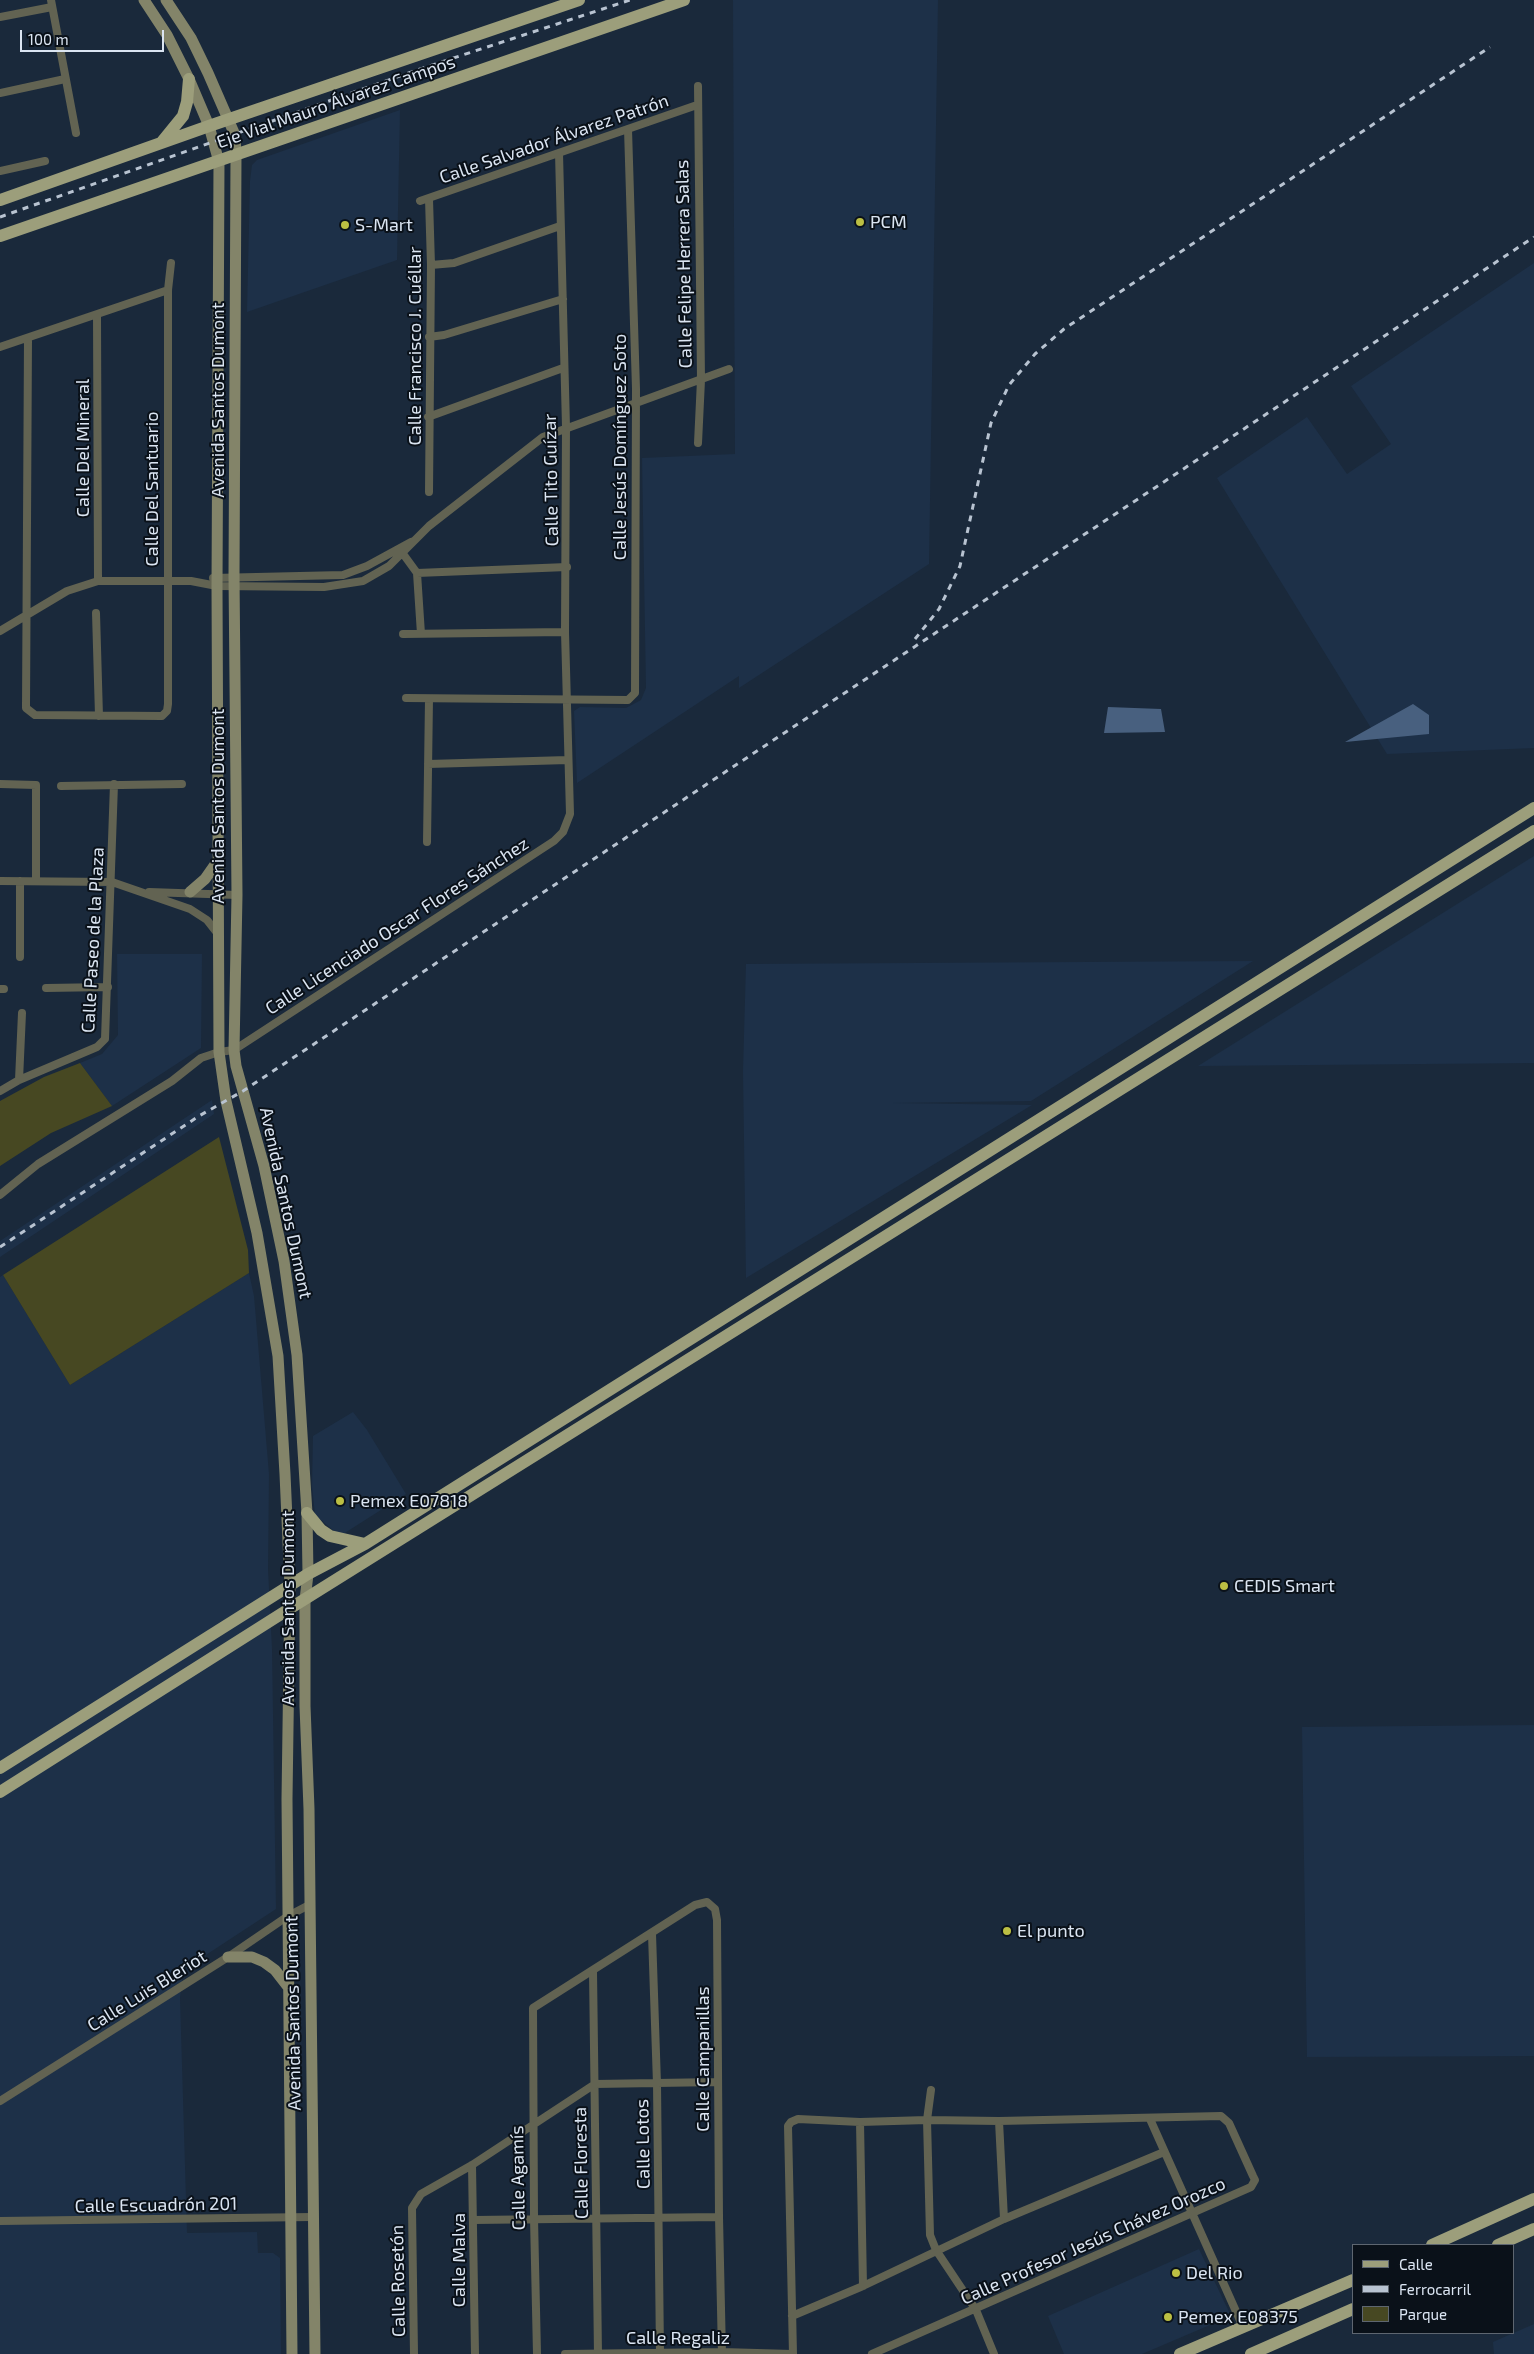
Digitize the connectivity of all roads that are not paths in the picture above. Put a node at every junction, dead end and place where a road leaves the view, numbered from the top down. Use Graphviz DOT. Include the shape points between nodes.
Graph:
graph roads {
  1 [pos="144,0"];
  2 [pos="166,0"];
  3 [pos="578,0"];
  4 [pos="684,0"];
  5 [pos="52,4"];
  6 [pos="0,17"];
  7 [pos="189,78"];
  8 [pos="65,79"];
  9 [pos="698,86"];
  10 [pos="0,92"];
  11 [pos="697,105"];
  12 [pos="229,120"];
  13 [pos="209,126"];
  14 [pos="628,130"];
  15 [pos="76,133"];
  16 [pos="161,143"];
  17 [pos="559,153"];
  18 [pos="236,155"];
  19 [pos="45,161"];
  20 [pos="219,162"];
  21 [pos="0,171"];
  22 [pos="430,199"];
  23 [pos="0,200"];
  24 [pos="420,201"];
  25 [pos="560,226"];
  26 [pos="0,236"];
  27 [pos="171,263"];
  28 [pos="431,265"];
  29 [pos="168,290"];
  30 [pos="563,299"];
  31 [pos="97,315"];
  32 [pos="429,337"];
  33 [pos="28,338"];
  34 [pos="0,348"];
  35 [pos="563,368"];
  36 [pos="729,369"];
  37 [pos="701,380"];
  38 [pos="636,403"];
  39 [pos="428,417"];
  40 [pos="566,427"];
  41 [pos="698,442"];
  42 [pos="429,492"];
  43 [pos="400,550"];
  44 [pos="567,567"];
  45 [pos="417,573"];
  46 [pos="98,581"];
  47 [pos="167,581"];
  48 [pos="217,581"];
  49 [pos="234,581"];
  50 [pos="28,612"];
  51 [pos="96,613"];
  52 [pos="0,631"];
  53 [pos="565,632"];
  54 [pos="403,634"];
  55 [pos="421,634"];
  56 [pos="406,698"];
  57 [pos="429,699"];
  58 [pos="567,700"];
  59 [pos="99,716"];
  60 [pos="568,760"];
  61 [pos="428,764"];
  62 [pos="0,784"];
  63 [pos="114,784"];
  64 [pos="182,784"];
  65 [pos="60,786"];
  66 [pos="570,806"];
  67 [pos="1534,808"];
  68 [pos="1534,831"];
  69 [pos="427,842"];
  70 [pos="219,859"];
  71 [pos="36,880"];
  72 [pos="0,881"];
  73 [pos="20,881"];
  74 [pos="112,882"];
  75 [pos="147,892"];
  76 [pos="190,892"];
  77 [pos="218,894"];
  78 [pos="237,895"];
  79 [pos="218,934"];
  80 [pos="20,957"];
  81 [pos="108,987"];
  82 [pos="46,988"];
  83 [pos="1232,1000"];
  84 [pos="22,1013"];
  85 [pos="1243,1014"];
  86 [pos="234,1050"];
  87 [pos="219,1052"];
  88 [pos="19,1080"];
  89 [pos="0,1091"];
  90 [pos="0,1195"];
  91 [pos="306,1513"];
  92 [pos="366,1544"];
  93 [pos="308,1574"];
  94 [pos="290,1586"];
  95 [pos="304,1600"];
  96 [pos="289,1609"];
  97 [pos="288,1705"];
  98 [pos="305,1706"];
  99 [pos="0,1768"];
  100 [pos="0,1792"];
  101 [pos="309,1905"];
  102 [pos="288,1916"];
  103 [pos="652,1934"];
  104 [pos="228,1957"];
  105 [pos="593,1971"];
  106 [pos="289,1988"];
  107 [pos="537,2004"];
  108 [pos="718,2082"];
  109 [pos="595,2084"];
  110 [pos="657,2084"];
  111 [pos="931,2090"];
  112 [pos="0,2101"];
  113 [pos="1150,2119"];
  114 [pos="927,2120"];
  115 [pos="999,2121"];
  116 [pos="860,2122"];
  117 [pos="533,2124"];
  118 [pos="1164,2152"];
  119 [pos="472,2165"];
  120 [pos="1534,2199"];
  121 [pos="1192,2214"];
  122 [pos="312,2217"];
  123 [pos="659,2217"];
  124 [pos="718,2217"];
  125 [pos="291,2218"];
  126 [pos="534,2218"];
  127 [pos="596,2218"];
  128 [pos="1004,2219"];
  129 [pos="474,2220"];
  130 [pos="0,2222"];
  131 [pos="1534,2230"];
  132 [pos="1434,2244"];
  133 [pos="1500,2244"];
  134 [pos="936,2250"];
  135 [pos="1352,2280"];
  136 [pos="863,2286"];
  137 [pos="1352,2309"];
  138 [pos="976,2310"];
  139 [pos="792,2316"];
  140 [pos="1243,2327"];
  141 [pos="660,2353"];
  142 [pos="722,2353"];
  143 [pos="292,2354"];
  144 [pos="315,2354"];
  145 [pos="414,2354"];
  146 [pos="475,2354"];
  147 [pos="537,2354"];
  148 [pos="565,2354"];
  149 [pos="598,2354"];
  150 [pos="792,2354"];
  151 [pos="872,2354"];
  152 [pos="994,2354"];
  153 [pos="1180,2354"];
  154 [pos="1251,2354"];
  1 -- 7 [label="main road, Avenida Santos Dumont" via="167,34"];
  2 -- 12 [label="main road, Avenida Santos Dumont" via="191,38"];
  3 -- 12 [label="main road, Eje Vial Mauro Álvarez Campos"];
  4 -- 18 [label="main road, Eje Vial Mauro Álvarez Campos"];
  5 -- 6 [label="street"];
  5 -- 8 [label="street"];
  7 -- 13 [label="main road, Avenida Santos Dumont"];
  7 -- 16 [label="main road" via="183,116"];
  8 -- 10 [label="street"];
  8 -- 15 [label="street"];
  9 -- 11 [label="street, Calle Felipe Herrera Salas"];
  11 -- 14 [label="street, Calle Salvador Álvarez Patrón"];
  11 -- 37 [label="street, Calle Felipe Herrera Salas"];
  12 -- 13 [label="main road, Eje Vial Mauro Álvarez Campos"];
  12 -- 18 [label="main road, Avenida Santos Dumont" via="235,135"];
  13 -- 16 [label="main road, Eje Vial Mauro Álvarez Campos"];
  13 -- 20 [label="main road, Avenida Santos Dumont"];
  14 -- 17 [label="street, Calle Salvador Álvarez Patrón"];
  14 -- 38 [label="street, Calle Jesús Domínguez Soto"];
  16 -- 23 [label="main road, Eje Vial Mauro Álvarez Campos"];
  17 -- 22 [label="street, Calle Salvador Álvarez Patrón"];
  17 -- 25 [label="street, Calle Tito Guízar"];
  18 -- 20 [label="main road, Eje Vial Mauro Álvarez Campos"];
  18 -- 49 [label="main road, Avenida Santos Dumont"];
  19 -- 21 [label="street"];
  20 -- 26 [label="main road, Eje Vial Mauro Álvarez Campos" via="143,185"];
  20 -- 48 [label="main road, Avenida Santos Dumont"];
  22 -- 24 [label="street, Calle Salvador Álvarez Patrón"];
  22 -- 28 [label="street, Calle Francisco J. Cuéllar"];
  25 -- 28 [label="street" via="454,262"];
  25 -- 30 [label="street, Calle Tito Guízar"];
  27 -- 29 [label="street, Calle Del Santuario"];
  28 -- 32 [label="street, Calle Francisco J. Cuéllar"];
  29 -- 31 [label="street"];
  29 -- 47 [label="street, Calle Del Santuario"];
  30 -- 32 [label="street"];
  30 -- 35 [label="street, Calle Tito Guízar"];
  31 -- 33 [label="street"];
  31 -- 46 [label="street, Calle Del Mineral"];
  32 -- 39 [label="street, Calle Francisco J. Cuéllar"];
  33 -- 34 [label="street"];
  33 -- 50 [label="street"];
  35 -- 39 [label="street"];
  35 -- 40 [label="street, Calle Tito Guízar"];
  36 -- 37 [label="street"];
  37 -- 38 [label="street"];
  37 -- 41 [label="street, Calle Felipe Herrera Salas"];
  38 -- 40 [label="street"];
  38 -- 58 [label="street, Calle Jesús Domínguez Soto" via="635,693 628,700"];
  39 -- 42 [label="street, Calle Francisco J. Cuéllar"];
  40 -- 43 [label="street" via="530,445"];
  40 -- 44 [label="street, Calle Tito Guízar"];
  43 -- 45 [label="street"];
  43 -- 49 [label="street" via="343,575"];
  43 -- 49 [label="street" via="374,576 345,585"];
  44 -- 45 [label="street"];
  44 -- 53 [label="street, Calle Tito Guízar"];
  45 -- 55 [label="street"];
  46 -- 47 [label="street"];
  46 -- 50 [label="street" via="67,590"];
  47 -- 48 [label="street"];
  47 -- 59 [label="street, Calle Del Santuario" via="168,704 165,714 155,717"];
  48 -- 49 [label="street"];
  48 -- 70 [label="main road, Avenida Santos Dumont"];
  49 -- 78 [label="main road, Avenida Santos Dumont"];
  50 -- 52 [label="street"];
  50 -- 59 [label="street" via="25,704 28,711 35,715"];
  51 -- 59 [label="street"];
  53 -- 55 [label="street"];
  53 -- 58 [label="street, Calle Tito Guízar"];
  54 -- 55 [label="street"];
  56 -- 57 [label="street, Calle Jesús Domínguez Soto"];
  57 -- 58 [label="street, Calle Jesús Domínguez Soto"];
  57 -- 61 [label="street"];
  58 -- 60 [label="street, Calle Tito Guízar"];
  60 -- 61 [label="street"];
  60 -- 66 [label="street, Calle Tito Guízar"];
  61 -- 69 [label="street"];
  62 -- 71 [label="street" via="36,785"];
  63 -- 64 [label="street"];
  63 -- 65 [label="street"];
  63 -- 74 [label="street, Calle Paseo de la Plaza"];
  66 -- 86 [label="street, Calle Licenciado Oscar Flores Sánchez" via="568,824 554,841"];
  67 -- 83 [label="main road"];
  68 -- 85 [label="main road"];
  70 -- 76 [label="main road" via="205,879"];
  70 -- 77 [label="main road, Avenida Santos Dumont"];
  71 -- 73 [label="street"];
  71 -- 74 [label="street"];
  72 -- 73 [label="street"];
  73 -- 80 [label="street"];
  74 -- 75 [label="street"];
  74 -- 81 [label="street, Calle Paseo de la Plaza"];
  75 -- 76 [label="street"];
  75 -- 79 [label="street" via="190,909 207,920"];
  76 -- 77 [label="street"];
  77 -- 78 [label="street"];
  77 -- 79 [label="main road, Avenida Santos Dumont"];
  78 -- 86 [label="main road, Avenida Santos Dumont"];
  79 -- 87 [label="main road, Avenida Santos Dumont"];
  81 -- 82 [label="street"];
  81 -- 88 [label="street, Calle Paseo de la Plaza" via="104,1042"];
  83 -- 85 [label="main road"];
  83 -- 92 [label="main road" via="891,1211"];
  84 -- 88 [label="street"];
  85 -- 95 [label="main road"];
  86 -- 87 [label="street, Calle Licenciado Oscar Flores Sánchez"];
  86 -- 91 [label="main road, Avenida Santos Dumont" via="284,1261 297,1355"];
  87 -- 90 [label="street, Calle Licenciado Oscar Flores Sánchez" via="201,1058 172,1080 38,1164"];
  87 -- 94 [label="main road, Avenida Santos Dumont" via="257,1233 278,1356"];
  88 -- 89 [label="street, Calle Paseo de la Plaza"];
  91 -- 92 [label="main road" via="330,1536"];
  91 -- 93 [label="main road, Avenida Santos Dumont"];
  92 -- 93 [label="main road"];
  93 -- 94 [label="main road"];
  93 -- 95 [label="main road, Avenida Santos Dumont"];
  94 -- 96 [label="main road, Avenida Santos Dumont"];
  94 -- 99 [label="main road"];
  95 -- 96 [label="main road"];
  95 -- 98 [label="main road, Avenida Santos Dumont"];
  96 -- 97 [label="main road, Avenida Santos Dumont"];
  96 -- 100 [label="main road"];
  97 -- 98 [label="main road"];
  97 -- 102 [label="main road, Avenida Santos Dumont"];
  98 -- 101 [label="main road, Avenida Santos Dumont"];
  101 -- 102 [label="street, Calle Luis Bleriot"];
  101 -- 122 [label="main road, Avenida Santos Dumont"];
  102 -- 104 [label="street, Calle Luis Bleriot"];
  102 -- 106 [label="main road, Avenida Santos Dumont"];
  103 -- 105 [label="street, Calle Campanillas"];
  103 -- 108 [label="street, Calle Campanillas" via="695,1905 707,1902 715,1909"];
  103 -- 110 [label="street, Calle Lotos"];
  104 -- 106 [label="main road" via="252,1957 264,1962"];
  104 -- 112 [label="street, Calle Luis Bleriot"];
  105 -- 107 [label="street, Calle Campanillas"];
  105 -- 109 [label="street, Calle Floresta"];
  106 -- 125 [label="main road, Avenida Santos Dumont"];
  107 -- 117 [label="street, Calle Agamís" via="532,2012"];
  108 -- 110 [label="street"];
  108 -- 124 [label="street, Calle Campanillas"];
  109 -- 110 [label="street"];
  109 -- 117 [label="street"];
  109 -- 127 [label="street, Calle Floresta"];
  110 -- 123 [label="street, Calle Lotos"];
  111 -- 114 [label="street"];
  113 -- 115 [label="street"];
  113 -- 118 [label="street"];
  113 -- 121 [label="street, Calle Profesor Jesús Chávez Orozco" via="1221,2116 1229,2124 1254,2180 1251,2187"];
  114 -- 115 [label="street"];
  114 -- 116 [label="street"];
  114 -- 134 [label="street" via="930,2235"];
  115 -- 128 [label="street"];
  116 -- 136 [label="street"];
  116 -- 139 [label="street" via="798,2119 788,2126"];
  117 -- 119 [label="street"];
  117 -- 126 [label="street, Calle Agamís"];
  118 -- 121 [label="street"];
  118 -- 128 [label="street"];
  119 -- 129 [label="street, Calle Malva"];
  119 -- 145 [label="street, Calle Rosetón" via="421,2194 412,2208"];
  120 -- 132 [label="main road"];
  121 -- 138 [label="street, Calle Profesor Jesús Chávez Orozco"];
  121 -- 140 [label="street"];
  122 -- 125 [label="street, Calle Escuadrón 201"];
  122 -- 144 [label="main road, Avenida Santos Dumont"];
  123 -- 124 [label="street"];
  123 -- 127 [label="street"];
  123 -- 141 [label="street, Calle Lotos"];
  124 -- 142 [label="street, Calle Campanillas"];
  125 -- 130 [label="street, Calle Escuadrón 201"];
  125 -- 143 [label="main road, Avenida Santos Dumont"];
  126 -- 127 [label="street"];
  126 -- 129 [label="street"];
  126 -- 147 [label="street, Calle Agamís"];
  127 -- 149 [label="street, Calle Floresta"];
  128 -- 134 [label="street"];
  129 -- 146 [label="street, Calle Malva"];
  131 -- 133 [label="main road"];
  134 -- 136 [label="street"];
  134 -- 138 [label="street"];
  135 -- 140 [label="main road"];
  136 -- 139 [label="street"];
  137 -- 154 [label="main road"];
  138 -- 151 [label="street, Calle Profesor Jesús Chávez Orozco"];
  138 -- 152 [label="street"];
  139 -- 150 [label="street"];
  140 -- 153 [label="main road"];
  141 -- 142 [label="street, Calle Regaliz"];
  141 -- 149 [label="street, Calle Regaliz"];
  142 -- 150 [label="street, Calle Regaliz"];
  148 -- 149 [label="street, Calle Regaliz"];
}
